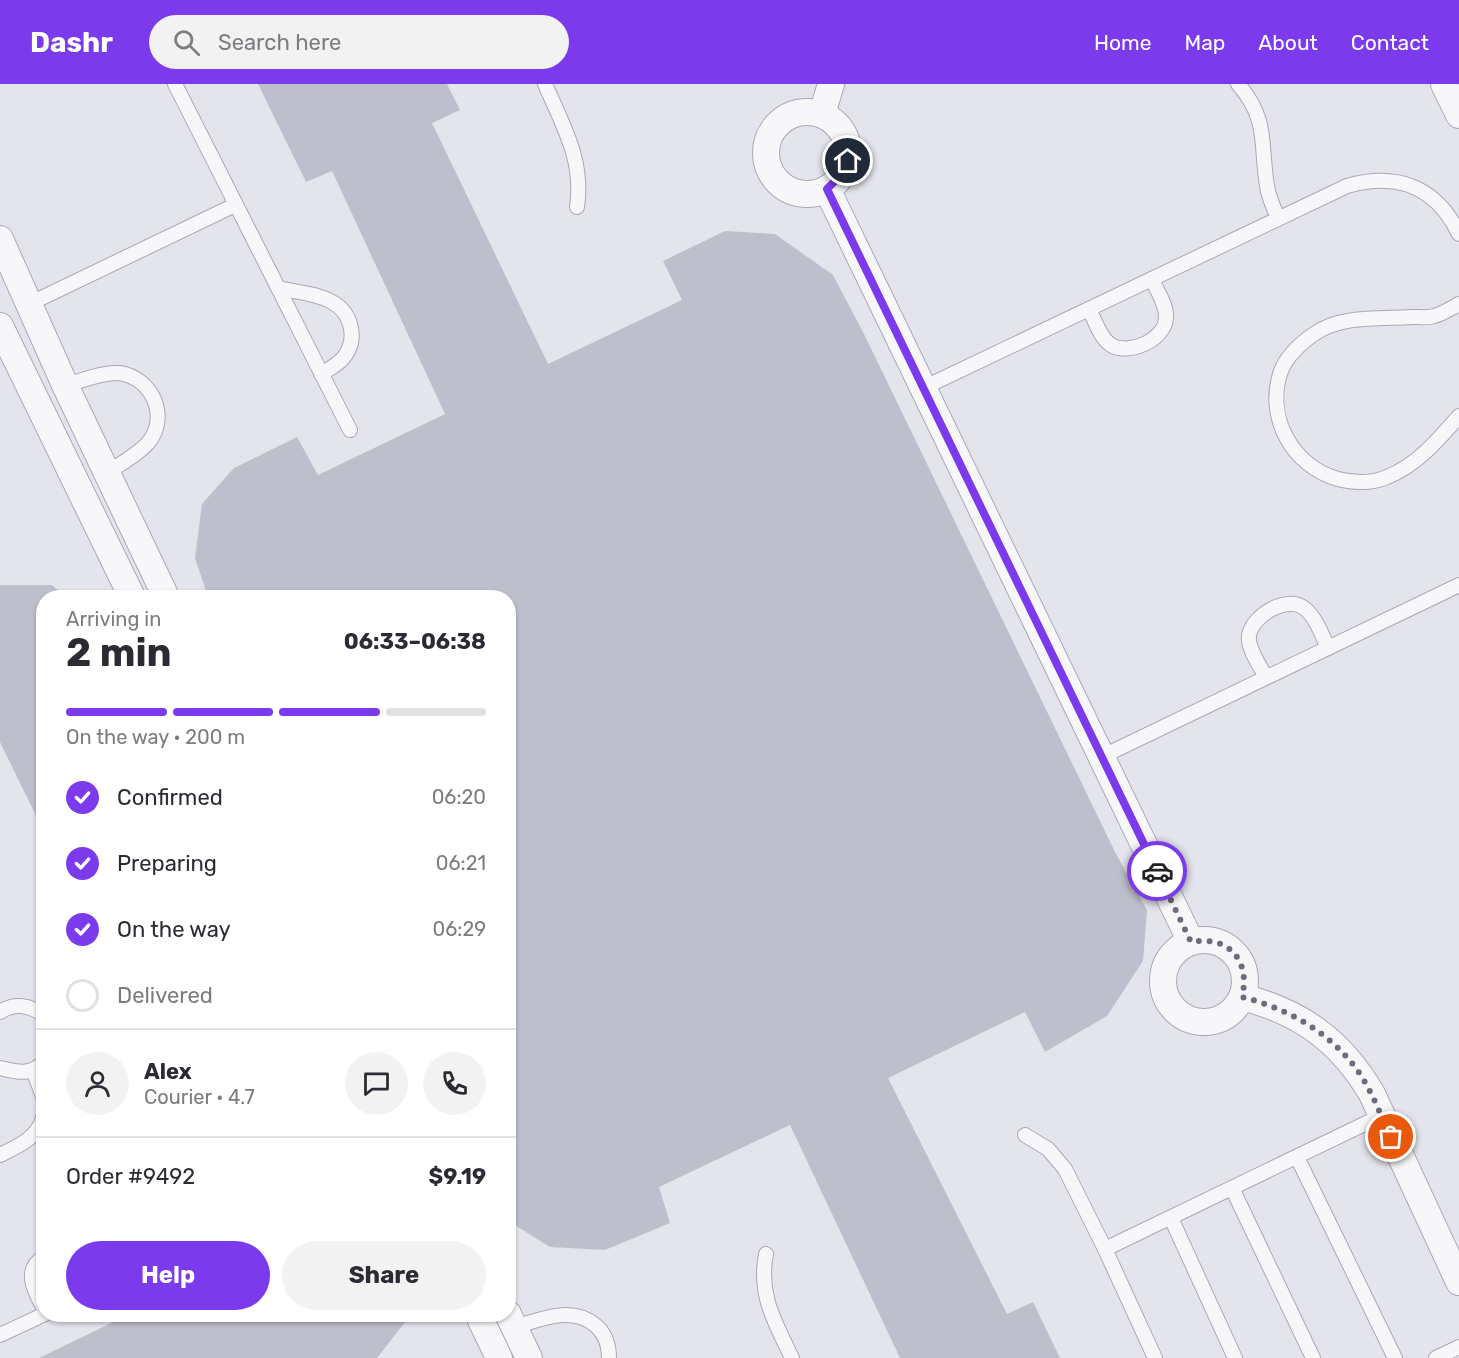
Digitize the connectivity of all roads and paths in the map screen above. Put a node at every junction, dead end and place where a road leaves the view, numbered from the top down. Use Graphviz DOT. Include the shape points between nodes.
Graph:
graph roads {
  1 [pos="175,84"];
  2 [pos="545,84"];
  3 [pos="831,84"];
  4 [pos="1238,84"];
  5 [pos="1444,84"];
  6 [pos="822,114"];
  7 [pos="1459,115"];
  8 [pos="827,189"];
  9 [pos="236,205"];
  10 [pos="577,207"];
  11 [pos="1278,218"];
  12 [pos="1459,234"];
  13 [pos="0,239"];
  14 [pos="1152,279"];
  15 [pos="278,288"];
  16 [pos="29,304"];
  17 [pos="1459,304"];
  18 [pos="1089,309"];
  19 [pos="0,326"];
  20 [pos="321,374"];
  21 [pos="65,385"];
  22 [pos="923,388"];
  23 [pos="1459,416"];
  24 [pos="350,430"];
  25 [pos="107,474"];
  26 [pos="1459,585"];
  27 [pos="129,590"];
  28 [pos="163,590"];
  29 [pos="1328,648"];
  30 [pos="1266,677"];
  31 [pos="1101,757"];
  32 [pos="1191,942"];
  33 [pos="1242,997"];
  34 [pos="1,1008"];
  35 [pos="36,1010"];
  36 [pos="36,1067"];
  37 [pos="0,1068"];
  38 [pos="1382,1116"];
  39 [pos="36,1130"];
  40 [pos="1025,1135"];
  41 [pos="0,1155"];
  42 [pos="1297,1157"];
  43 [pos="1232,1188"];
  44 [pos="1171,1218"];
  45 [pos="1105,1249"];
  46 [pos="766,1254"];
  47 [pos="36,1262"];
  48 [pos="1459,1282"];
  49 [pos="36,1295"];
  50 [pos="36,1318"];
  51 [pos="516,1320"];
  52 [pos="482,1322"];
  53 [pos="511,1322"];
  54 [pos="0,1335"];
  55 [pos="1459,1347"];
  56 [pos="499,1358"];
  57 [pos="529,1358"];
  58 [pos="609,1358"];
  59 [pos="792,1358"];
  60 [pos="1155,1358"];
  61 [pos="1235,1358"];
  62 [pos="1312,1358"];
  63 [pos="1395,1358"];
  64 [pos="1436,1358"];
  1 -- 9 [label="lane"];
  2 -- 10 [label="lane" via="577,159"];
  3 -- 6 [label="street"];
  4 -- 11 [label="lane" via="1261,124 1268,193"];
  5 -- 7 [label="street"];
  6 -- 8 [label="street" via="840,128 848,149 844,172"];
  6 -- 8 [label="street" via="796,112 784,117 771,131 765,149 771,174 790,191 803,194"];
  8 -- 22 [label="street"];
  9 -- 15 [label="lane"];
  9 -- 16 [label="lane"];
  11 -- 12 [label="lane" via="1347,186 1396,181 1444,207"];
  11 -- 14 [label="lane"];
  13 -- 16 [label="street"];
  14 -- 18 [label="lane"];
  14 -- 18 [label="lane" via="1166,320 1154,338 1124,349 1111,345"];
  15 -- 20 [label="lane"];
  15 -- 20 [label="lane" via="324,298 348,316 350,346 339,363"];
  16 -- 21 [label="street"];
  17 -- 23 [label="lane" via="1434,316 1344,322 1316,333 1289,356 1282,370 1277,402 1280,421 1296,454 1309,466 1329,476 1367,483 1401,470 1431,448"];
  18 -- 22 [label="lane"];
  19 -- 27 [label="street"];
  20 -- 24 [label="lane"];
  21 -- 25 [label="street"];
  21 -- 25 [label="lane" via="117,373 138,380 153,397 158,421 154,433 148,443"];
  22 -- 31 [label="street"];
  25 -- 28 [label="street"];
  26 -- 29 [label="lane"];
  29 -- 30 [label="lane"];
  29 -- 30 [label="lane" via="1312,616 1294,604 1281,606 1262,615 1249,635"];
  30 -- 31 [label="lane"];
  31 -- 32 [label="street"];
  32 -- 33 [label="street" via="1214,941 1234,953 1244,974"];
  32 -- 33 [label="street" via="1172,955 1163,976 1163,988 1174,1008 1194,1021 1217,1020 1236,1007"];
  33 -- 38 [label="street" via="1287,1012 1327,1038 1360,1074"];
  34 -- 35 [label="lane" via="22,1005"];
  36 -- 37 [label="lane" via="17,1073"];
  38 -- 42 [label="lane"];
  38 -- 48 [label="street"];
  39 -- 41 [label="lane" via="28,1140"];
  40 -- 45 [label="lane" via="1048,1149 1065,1169"];
  42 -- 43 [label="lane"];
  42 -- 63 [label="lane"];
  43 -- 44 [label="lane"];
  43 -- 62 [label="lane"];
  44 -- 45 [label="lane"];
  44 -- 61 [label="lane"];
  45 -- 60 [label="lane"];
  46 -- 59 [label="lane" via="766,1300"];
  47 -- 49 [label="lane" via="31,1275"];
  50 -- 54 [label="lane"];
  51 -- 58 [label="lane" via="580,1316 599,1328"];
  52 -- 56 [label="street"];
  53 -- 57 [label="street"];
  55 -- 64 [label="lane"];
}
